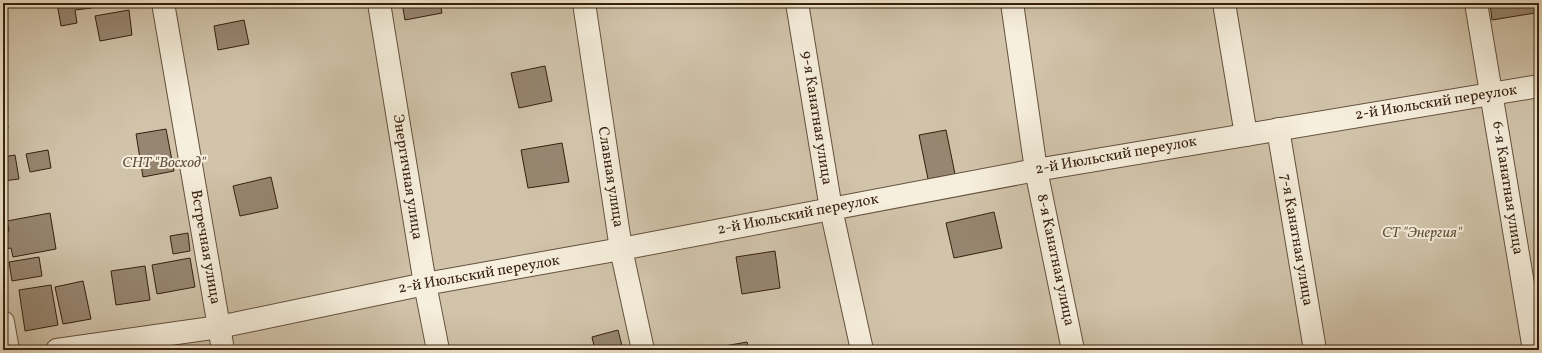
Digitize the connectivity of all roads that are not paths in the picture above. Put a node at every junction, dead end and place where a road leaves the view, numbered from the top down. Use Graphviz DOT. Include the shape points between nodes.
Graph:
graph roads {
  1 [pos="163,3"];
  2 [pos="379,3"];
  3 [pos="584,3"];
  4 [pos="797,3"];
  5 [pos="1012,3"];
  6 [pos="1224,3"];
  7 [pos="1476,3"];
  8 [pos="1539,86"];
  9 [pos="1491,94"];
  10 [pos="1278,129"];
  11 [pos="1246,134"];
  12 [pos="1036,170"];
  13 [pos="831,209"];
  14 [pos="621,249"];
  15 [pos="425,284"];
  16 [pos="3,322"];
  17 [pos="219,327"];
  18 [pos="8,350"];
  19 [pos="57,350"];
  20 [pos="222,350"];
  21 [pos="438,350"];
  22 [pos="643,350"];
  23 [pos="862,350"];
  24 [pos="1073,350"];
  25 [pos="1315,350"];
  26 [pos="1534,350"];
  1 -- 17 [label="lane, Встречная улица"];
  2 -- 15 [label="lane, Энергичная улица"];
  3 -- 14 [label="lane, Славная улица"];
  4 -- 13 [label="lane, 9-я Канатная улица"];
  5 -- 12 [label="lane, 8-я Канатная улица"];
  6 -- 11 [label="lane"];
  7 -- 9 [label="lane, 6-я Канатная улица"];
  8 -- 9 [label="lane, 2-й Июльский переулок"];
  9 -- 10 [label="lane, 2-й Июльский переулок"];
  9 -- 26 [label="lane, 6-я Канатная улица"];
  10 -- 11 [label="lane, 2-й Июльский переулок"];
  10 -- 25 [label="lane, 7-я Канатная улица"];
  11 -- 12 [label="lane, 2-й Июльский переулок"];
  12 -- 13 [label="lane, 2-й Июльский переулок"];
  12 -- 24 [label="lane, 8-я Канатная улица"];
  13 -- 14 [label="lane, 2-й Июльский переулок"];
  13 -- 23 [label="lane, 9-я Канатная улица"];
  14 -- 15 [label="lane, 2-й Июльский переулок"];
  14 -- 22 [label="lane, Славная улица"];
  15 -- 17 [label="lane, 2-й Июльский переулок"];
  15 -- 21 [label="lane, Энергичная улица"];
  16 -- 18 [label="lane"];
  17 -- 19 [label="lane, 2-й Июльский переулок"];
  17 -- 20 [label="lane, Встречная улица"];
}
